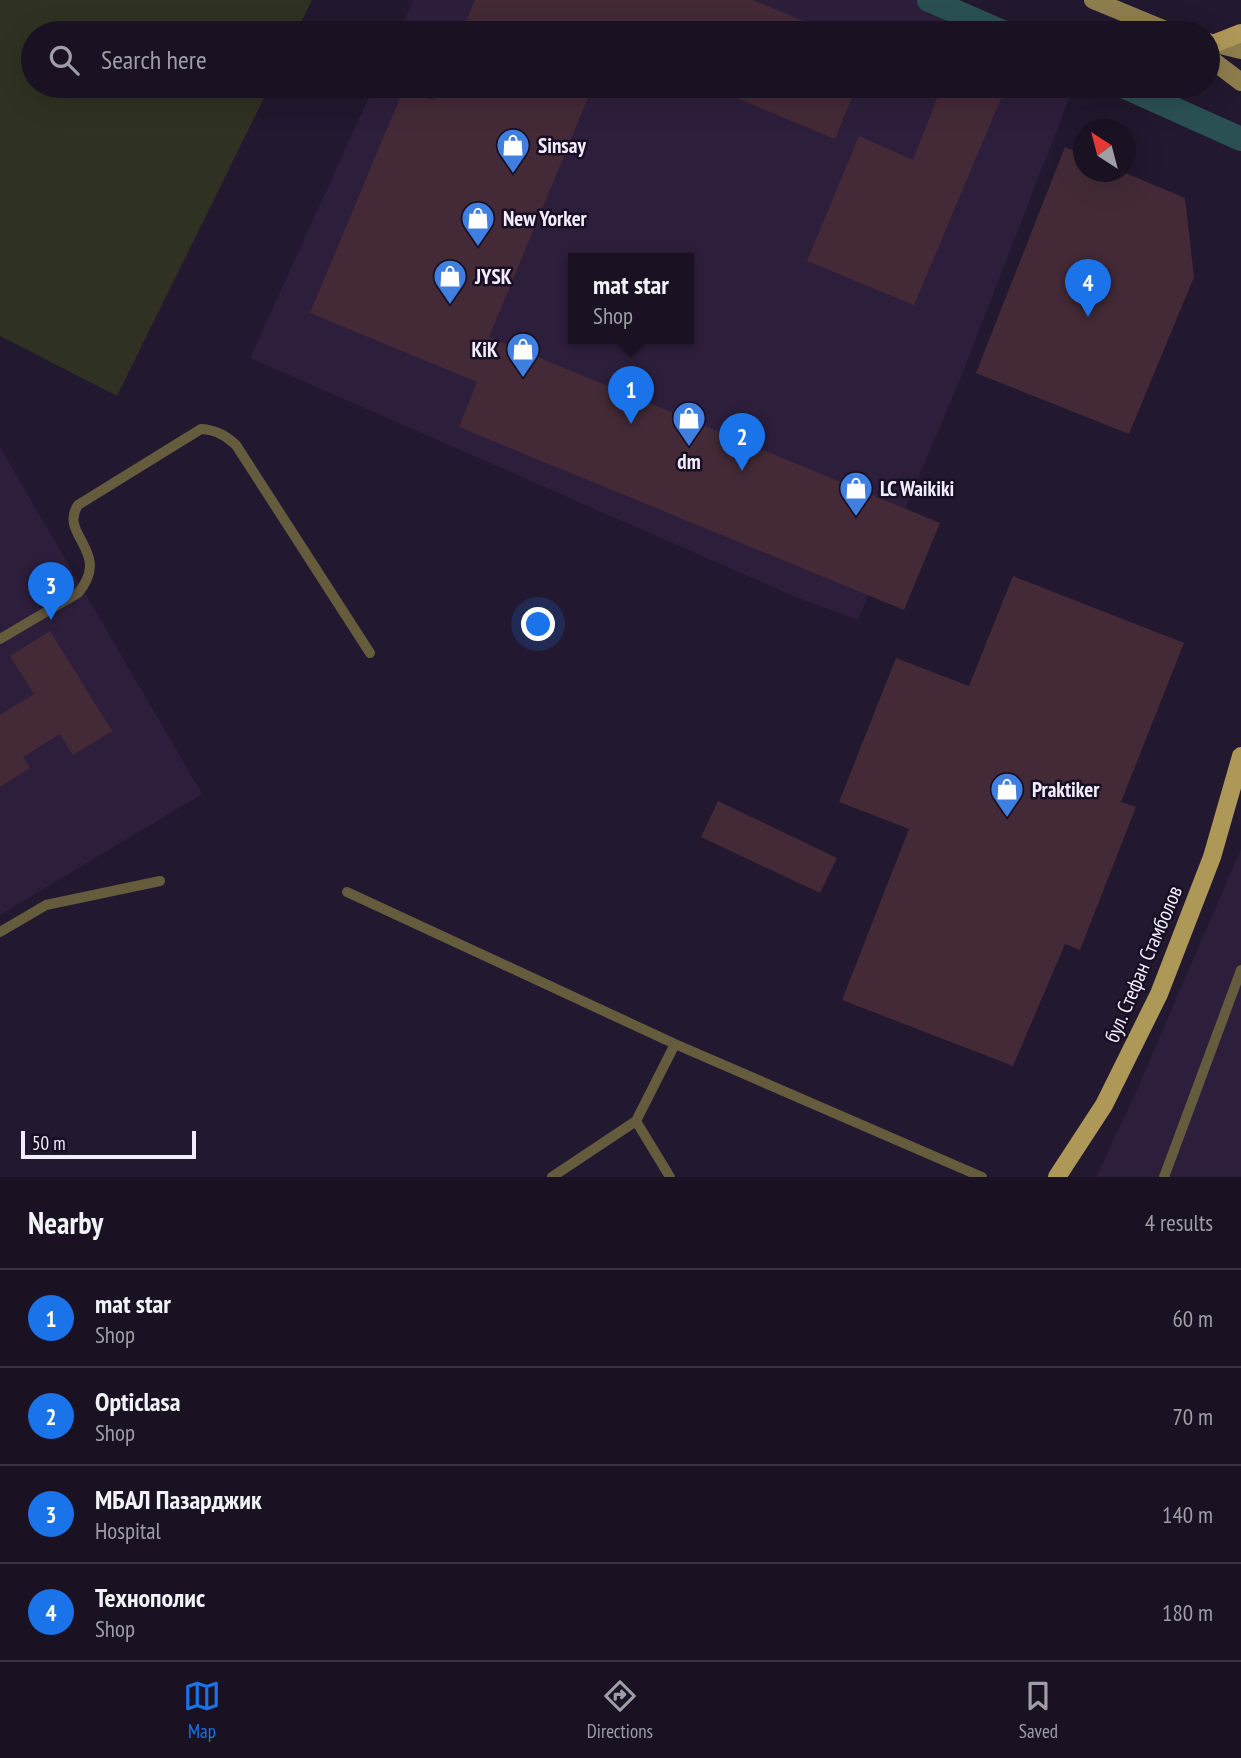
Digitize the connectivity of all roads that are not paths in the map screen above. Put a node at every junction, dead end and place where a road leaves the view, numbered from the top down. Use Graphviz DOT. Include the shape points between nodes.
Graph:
graph roads {
  1 [pos="1093,0"];
  2 [pos="1144,21"];
  3 [pos="1241,33"];
  4 [pos="1220,43"];
  5 [pos="1220,49"];
  6 [pos="1241,50"];
  7 [pos="1220,60"];
  8 [pos="1241,82"];
  9 [pos="0,639"];
  10 [pos="370,653"];
  11 [pos="1241,755"];
  12 [pos="160,881"];
  13 [pos="347,892"];
  14 [pos="0,932"];
  15 [pos="1241,970"];
  16 [pos="674,1044"];
  17 [pos="636,1121"];
  18 [pos="966,1175"];
  19 [pos="552,1177"];
  20 [pos="670,1177"];
  21 [pos="982,1177"];
  22 [pos="1056,1177"];
  23 [pos="1164,1177"];
  1 -- 2 [label="street"];
  3 -- 4 [label="main road"];
  5 -- 6 [label="street"];
  7 -- 8 [label="street"];
  9 -- 10 [label="lane" via="86,584 91,562 73,522 78,505 201,429 214,430 236,445"];
  11 -- 22 [label="main road, бул. Стефан Стамболов" via="1212,857 1159,994 1104,1105"];
  12 -- 14 [label="lane" via="46,905"];
  13 -- 16 [label="lane"];
  15 -- 23 [label="lane"];
  16 -- 17 [label="lane"];
  16 -- 18 [label="lane"];
  17 -- 19 [label="lane"];
  17 -- 20 [label="lane"];
  18 -- 21 [label="lane"];
}
